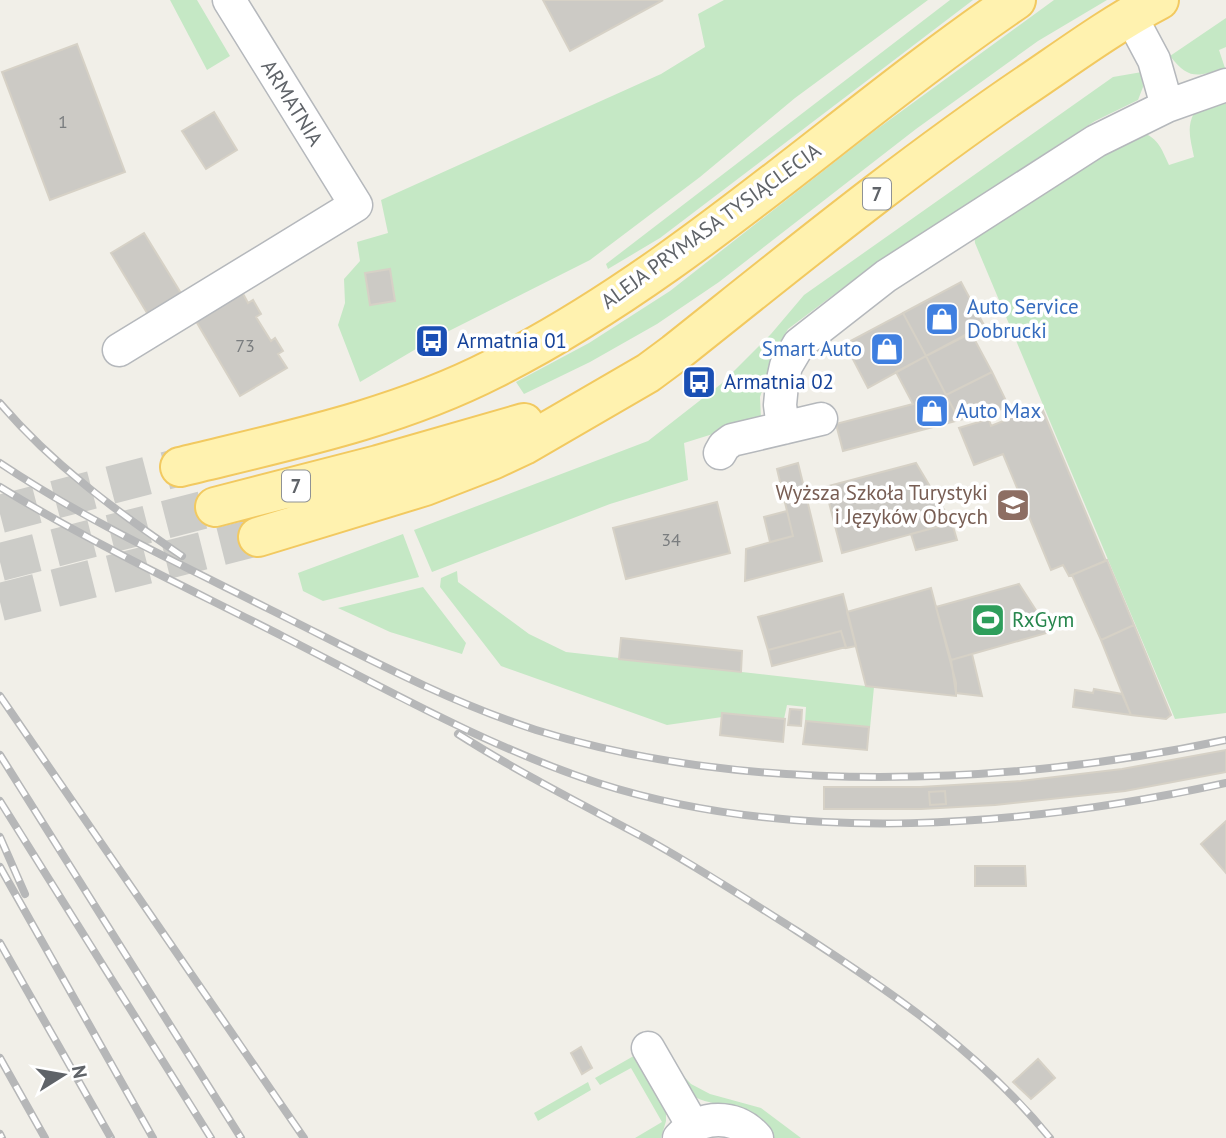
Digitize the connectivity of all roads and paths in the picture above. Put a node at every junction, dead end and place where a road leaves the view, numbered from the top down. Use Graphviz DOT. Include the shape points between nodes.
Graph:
graph roads {
  1 [pos="229,0"];
  2 [pos="1016,0"];
  3 [pos="1144,8"];
  4 [pos="1226,85"];
  5 [pos="1167,106"];
  6 [pos="119,350"];
  7 [pos="603,398"];
  8 [pos="821,419"];
  9 [pos="783,428"];
  10 [pos="720,453"];
  11 [pos="180,467"];
  12 [pos="215,506"];
  13 [pos="258,537"];
  14 [pos="648,1048"];
  15 [pos="686,1132"];
  16 [pos="757,1138"];
  1 -- 6 [label="street, ARMATNIA" via="356,205"];
  2 -- 11 [label="main road, ALEJA PRYMASA TYSIĄCLECIA / 7" via="953,43 676,257 588,317 494,369 411,404 340,428"];
  3 -- 5 [label="street"];
  3 -- 7 [label="main road, 7" via="984,113 675,354"];
  4 -- 5 [label="street"];
  5 -- 9 [label="street" via="1096,142 886,276 799,344 782,383"];
  7 -- 12 [label="main road, 7" via="448,446"];
  7 -- 13 [label="main road" via="492,460 425,486"];
  8 -- 9 [label="street"];
  9 -- 10 [label="street" via="732,440"];
  14 -- 15 [label="street"];
  15 -- 16 [label="street" via="713,1120 734,1122"];
}
